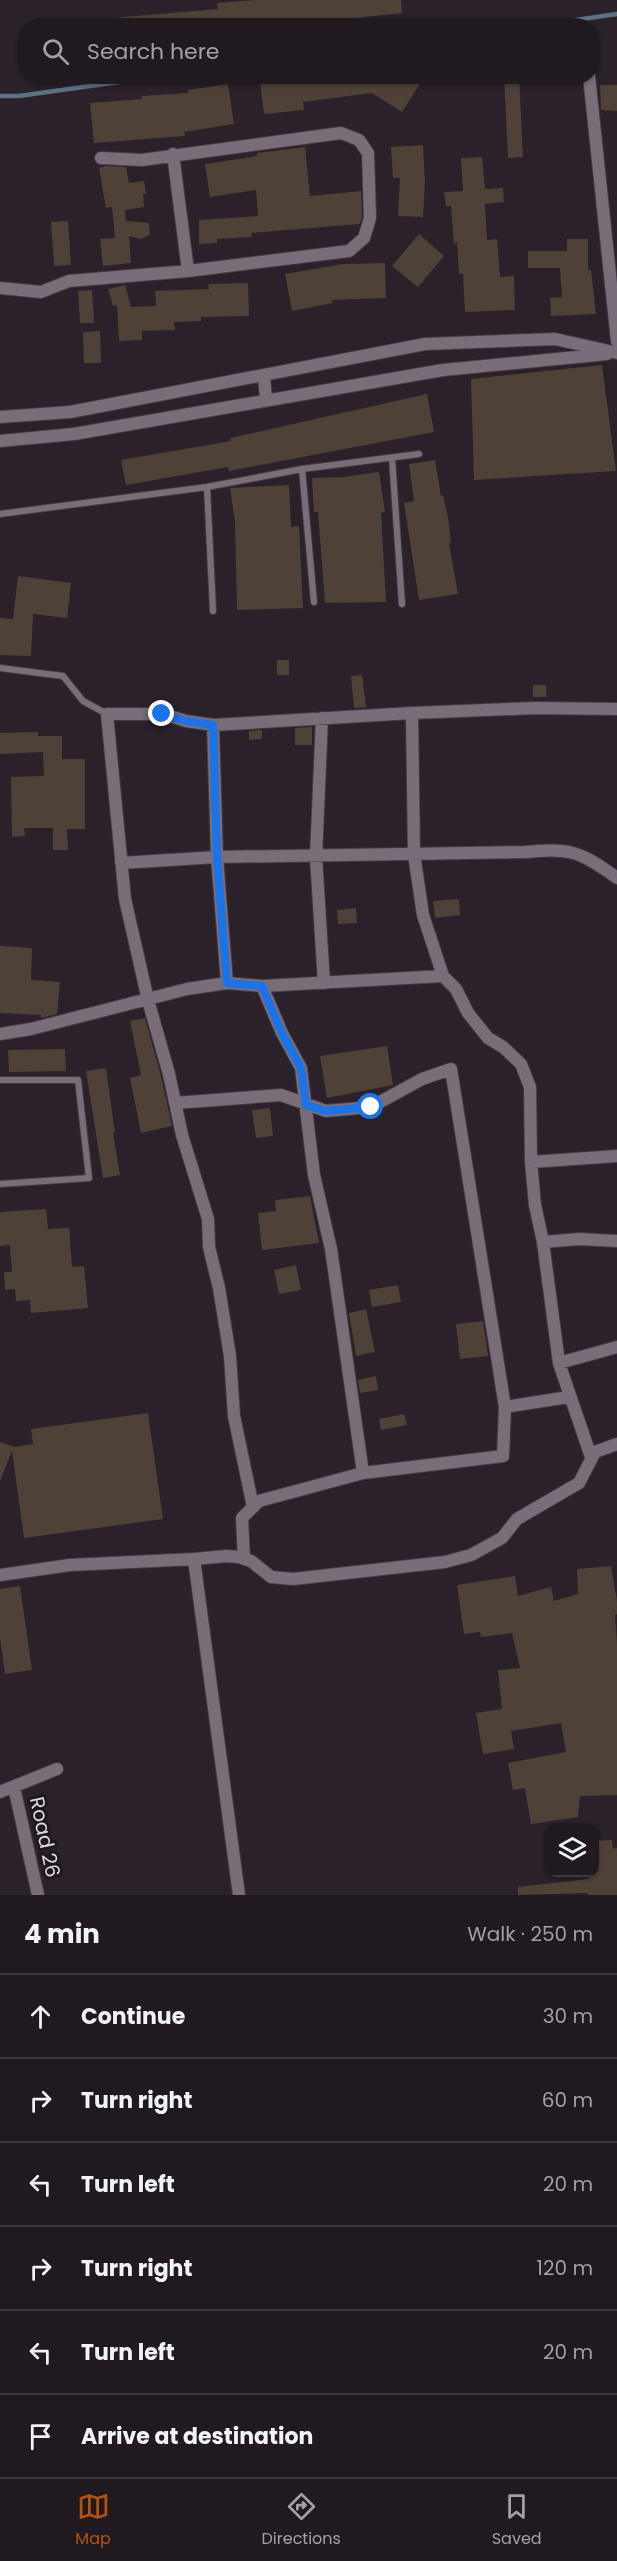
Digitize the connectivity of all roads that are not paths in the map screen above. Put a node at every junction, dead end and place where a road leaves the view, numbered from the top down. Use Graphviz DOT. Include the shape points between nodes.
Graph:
graph roads {
  1 [pos="590,84"];
  2 [pos="173,154"];
  3 [pos="101,158"];
  4 [pos="188,271"];
  5 [pos="0,288"];
  6 [pos="617,341"];
  7 [pos="617,353"];
  8 [pos="264,375"];
  9 [pos="266,400"];
  10 [pos="0,417"];
  11 [pos="0,441"];
  12 [pos="419,454"];
  13 [pos="392,458"];
  14 [pos="302,469"];
  15 [pos="207,487"];
  16 [pos="0,514"];
  17 [pos="314,602"];
  18 [pos="402,604"];
  19 [pos="213,611"];
  20 [pos="0,669"];
  21 [pos="617,709"];
  22 [pos="412,713"];
  23 [pos="107,714"];
  24 [pos="322,717"];
  25 [pos="213,725"];
  26 [pos="414,854"];
  27 [pos="217,857"];
  28 [pos="316,857"];
  29 [pos="122,863"];
  30 [pos="617,878"];
  31 [pos="442,976"];
  32 [pos="227,983"];
  33 [pos="324,983"];
  34 [pos="262,986"];
  35 [pos="148,1000"];
  36 [pos="0,1034"];
  37 [pos="0,1080"];
  38 [pos="175,1103"];
  39 [pos="306,1105"];
  40 [pos="617,1156"];
  41 [pos="531,1162"];
  42 [pos="0,1184"];
  43 [pos="617,1241"];
  44 [pos="543,1242"];
  45 [pos="617,1347"];
  46 [pos="559,1363"];
  47 [pos="569,1397"];
  48 [pos="505,1407"];
  49 [pos="617,1444"];
  50 [pos="591,1457"];
  51 [pos="363,1473"];
  52 [pos="253,1507"];
  53 [pos="194,1559"];
  54 [pos="244,1559"];
  55 [pos="0,1575"];
  56 [pos="57,1769"];
  57 [pos="14,1787"];
  58 [pos="0,1792"];
  59 [pos="38,1895"];
  60 [pos="239,1895"];
  1 -- 6 [label="street"];
  2 -- 3 [label="street" via="141,160"];
  2 -- 4 [label="street"];
  2 -- 4 [label="street" via="341,133 359,140 369,153 370,218 364,238 349,251"];
  4 -- 5 [label="street" via="69,281 41,292"];
  7 -- 8 [label="street" via="555,339 425,344"];
  7 -- 9 [label="street" via="443,370"];
  8 -- 9 [label="street"];
  8 -- 10 [label="street" via="70,412"];
  9 -- 11 [label="street" via="74,434"];
  12 -- 13 [label="lane"];
  13 -- 14 [label="lane"];
  13 -- 18 [label="lane"];
  14 -- 15 [label="lane"];
  14 -- 17 [label="lane"];
  15 -- 16 [label="lane"];
  15 -- 19 [label="lane"];
  20 -- 23 [label="lane" via="63,676 83,701"];
  21 -- 22 [label="street"];
  22 -- 24 [label="street"];
  22 -- 26 [label="street"];
  23 -- 25 [label="street" via="162,714"];
  23 -- 29 [label="street"];
  24 -- 25 [label="street"];
  24 -- 28 [label="street"];
  25 -- 27 [label="street"];
  26 -- 28 [label="street"];
  26 -- 30 [label="street" via="553,849 582,854"];
  26 -- 31 [label="street" via="423,915"];
  27 -- 28 [label="street"];
  27 -- 29 [label="street"];
  27 -- 32 [label="street"];
  28 -- 33 [label="street"];
  29 -- 35 [label="street" via="125,899"];
  31 -- 33 [label="street"];
  31 -- 41 [label="street" via="456,989 468,1013 488,1038 521,1064 530,1087"];
  32 -- 34 [label="street"];
  32 -- 35 [label="street"];
  33 -- 34 [label="street"];
  34 -- 39 [label="street" via="301,1068"];
  35 -- 36 [label="street"];
  35 -- 38 [label="street"];
  37 -- 42 [label="lane" via="78,1080 89,1178"];
  38 -- 39 [label="street" via="281,1095"];
  38 -- 52 [label="street" via="208,1220 209,1247 230,1356 234,1416"];
  39 -- 48 [label="street" via="326,1111 371,1107 422,1078 451,1069"];
  39 -- 51 [label="street"];
  40 -- 41 [label="street"];
  41 -- 44 [label="street"];
  43 -- 44 [label="street"];
  44 -- 46 [label="street"];
  45 -- 46 [label="street"];
  46 -- 47 [label="street"];
  47 -- 48 [label="street"];
  47 -- 50 [label="street"];
  48 -- 51 [label="street" via="503,1456"];
  49 -- 50 [label="street"];
  50 -- 54 [label="street" via="579,1483 517,1519 502,1538 471,1555 445,1562 293,1579 271,1577"];
  51 -- 52 [label="street" via="259,1501"];
  52 -- 54 [label="street" via="242,1518"];
  53 -- 54 [label="street"];
  53 -- 55 [label="street" via="70,1565"];
  53 -- 60 [label="street"];
  56 -- 57 [label="street"];
  57 -- 58 [label="street"];
  57 -- 59 [label="street, Road 26"];
}
